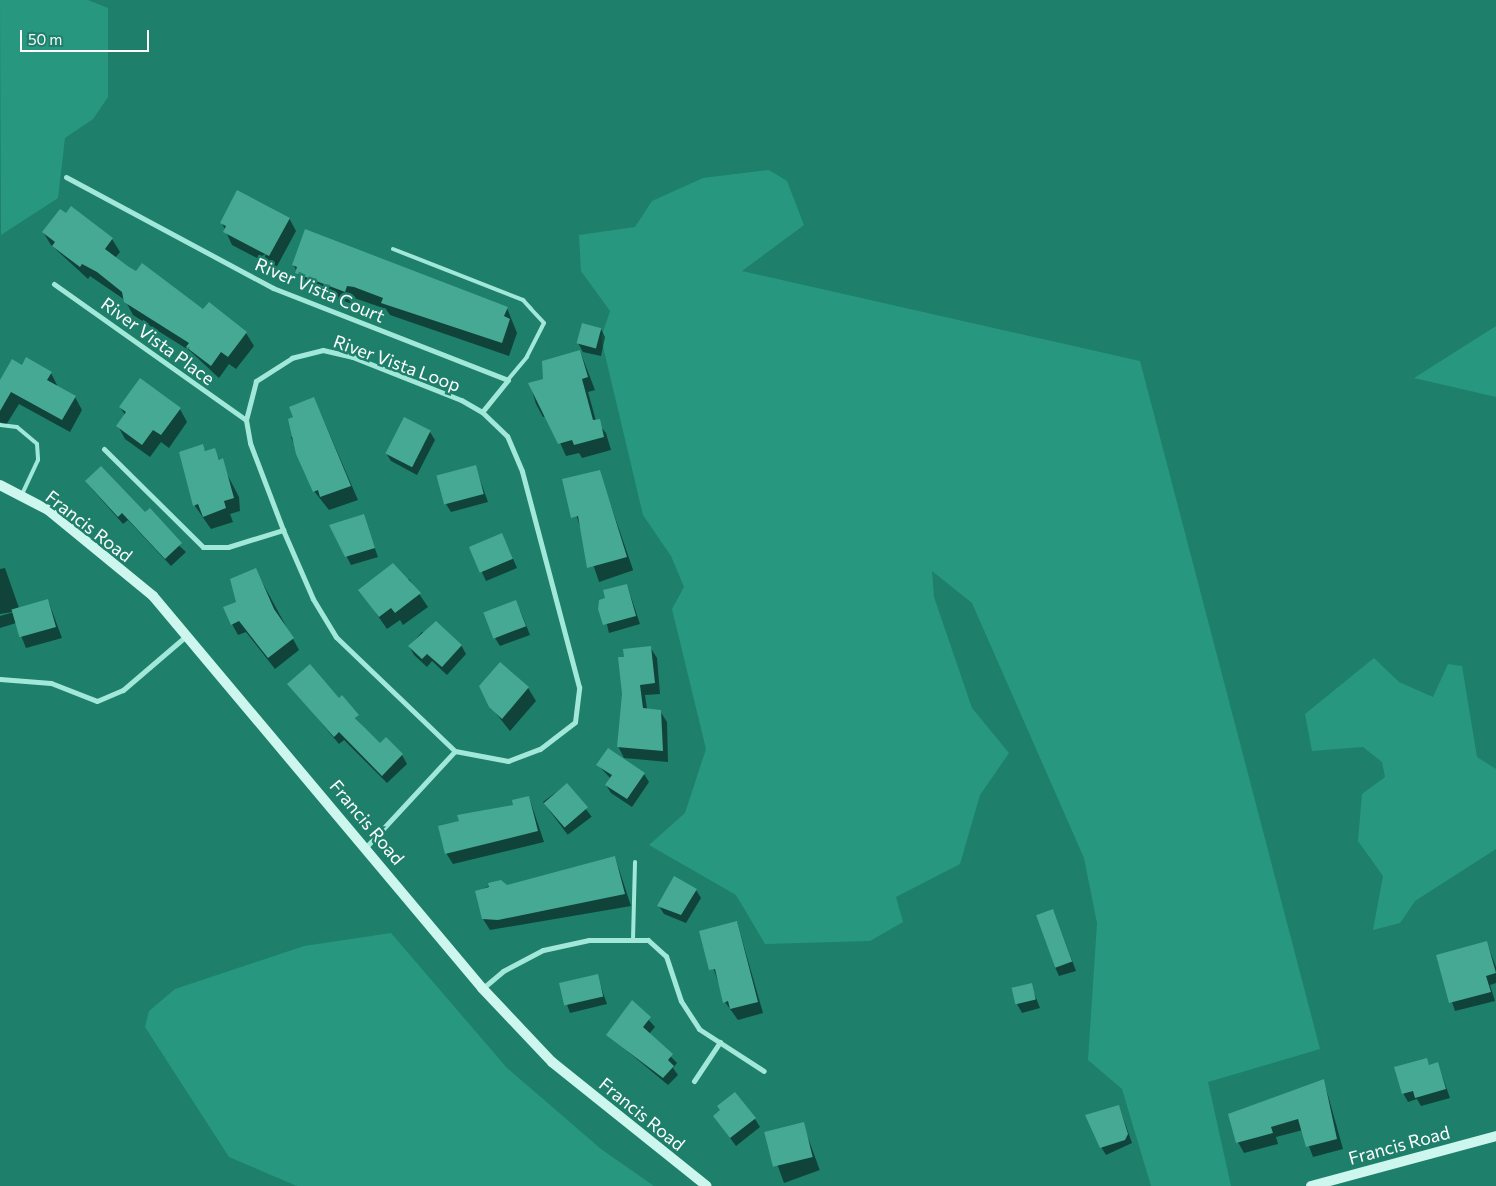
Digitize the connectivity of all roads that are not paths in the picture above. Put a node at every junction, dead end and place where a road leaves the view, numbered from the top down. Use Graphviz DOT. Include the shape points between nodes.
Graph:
graph roads {
  1 [pos="66,177"];
  2 [pos="393,249"];
  3 [pos="54,284"];
  4 [pos="508,380"];
  5 [pos="482,412"];
  6 [pos="246,420"];
  7 [pos="0,425"];
  8 [pos="104,449"];
  9 [pos="0,485"];
  10 [pos="22,496"];
  11 [pos="283,530"];
  12 [pos="186,636"];
  13 [pos="0,679"];
  14 [pos="455,751"];
  15 [pos="367,846"];
  16 [pos="635,862"];
  17 [pos="633,939"];
  18 [pos="482,988"];
  19 [pos="720,1042"];
  20 [pos="764,1071"];
  21 [pos="694,1081"];
  22 [pos="1496,1136"];
  23 [pos="707,1186"];
  24 [pos="1311,1186"];
  1 -- 4 [label="street, River Vista Court" via="273,288"];
  2 -- 4 [label="lane" via="522,300 544,323 527,357"];
  3 -- 6 [label="street, River Vista Place"];
  4 -- 5 [label="street"];
  5 -- 6 [label="street, River Vista Loop" via="353,357 323,350 292,358 256,381"];
  5 -- 14 [label="street, River Vista Loop" via="507,436 522,471 579,687 575,722 540,749 508,761"];
  6 -- 11 [label="street, River Vista Loop" via="250,443"];
  7 -- 10 [label="lane" via="17,428 37,444 38,460"];
  8 -- 11 [label="street" via="203,547 228,548"];
  9 -- 10 [label="street, Francis Road"];
  10 -- 12 [label="street, Francis Road" via="48,510 153,596"];
  11 -- 14 [label="street, River Vista Loop" via="313,599 336,637"];
  12 -- 13 [label="street" via="123,690 97,701 51,682"];
  12 -- 15 [label="street, Francis Road"];
  14 -- 15 [label="street"];
  15 -- 18 [label="street, Francis Road"];
  16 -- 17 [label="lane"];
  17 -- 18 [label="street" via="589,940 544,950 503,971"];
  17 -- 19 [label="street" via="648,940 666,956 689,1017"];
  18 -- 23 [label="street, Francis Road" via="552,1062"];
  19 -- 20 [label="street"];
  19 -- 21 [label="street"];
  22 -- 24 [label="street, Francis Road"];
}
